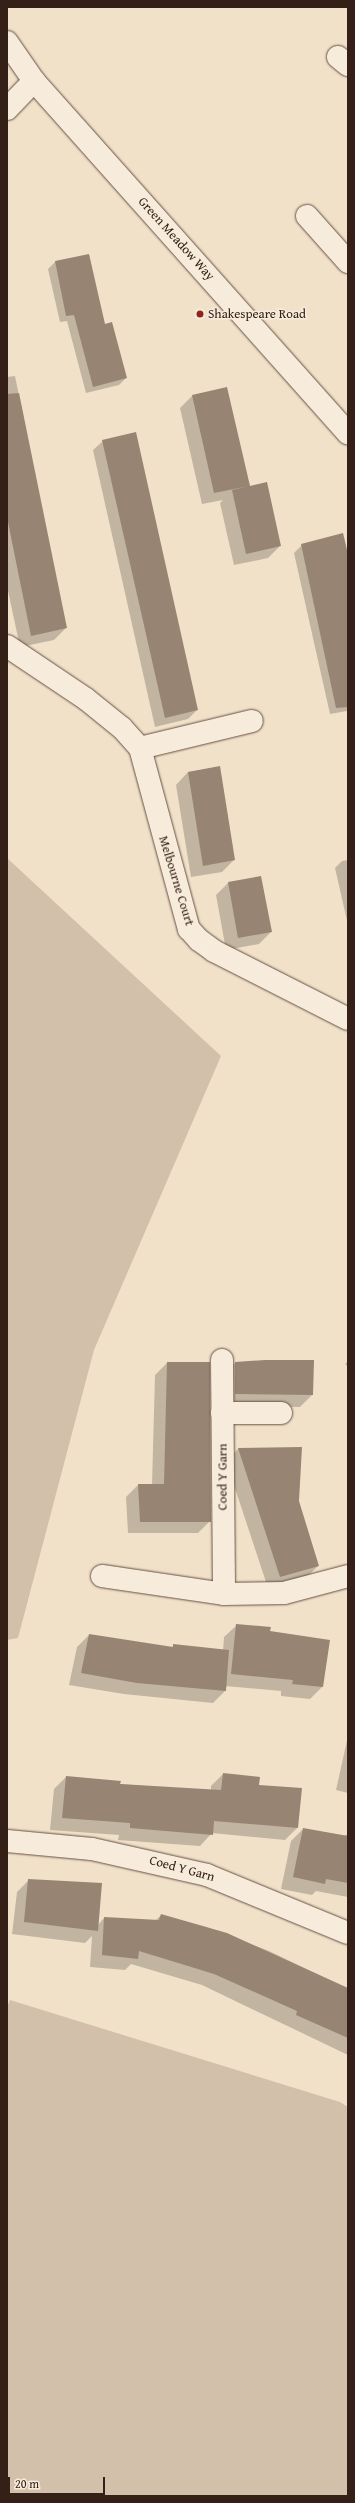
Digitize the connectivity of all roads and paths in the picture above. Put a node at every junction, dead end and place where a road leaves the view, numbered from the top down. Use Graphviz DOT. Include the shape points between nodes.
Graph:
graph roads {
  1 [pos="7,42"];
  2 [pos="34,81"];
  3 [pos="7,109"];
  4 [pos="307,216"];
  5 [pos="348,262"];
  6 [pos="348,433"];
  7 [pos="7,646"];
  8 [pos="252,721"];
  9 [pos="140,748"];
  10 [pos="348,1019"];
  11 [pos="222,1360"];
  12 [pos="222,1413"];
  13 [pos="281,1413"];
  14 [pos="102,1576"];
  15 [pos="348,1576"];
  16 [pos="224,1594"];
  17 [pos="7,1841"];
  18 [pos="348,1933"];
  1 -- 2 [label="street, Green Meadow Way"];
  2 -- 3 [label="street"];
  2 -- 6 [label="street, Green Meadow Way"];
  4 -- 5 [label="street"];
  7 -- 9 [label="street, Melbourne Court" via="86,699 122,728"];
  8 -- 9 [label="street"];
  9 -- 10 [label="street, Melbourne Court" via="190,929 214,952"];
  11 -- 12 [label="street, Coed Y Garn"];
  12 -- 13 [label="street"];
  12 -- 16 [label="street, Coed Y Garn"];
  14 -- 16 [label="street"];
  15 -- 16 [label="street" via="284,1593"];
  17 -- 18 [label="street, Coed Y Garn" via="92,1849 208,1875"];
}
